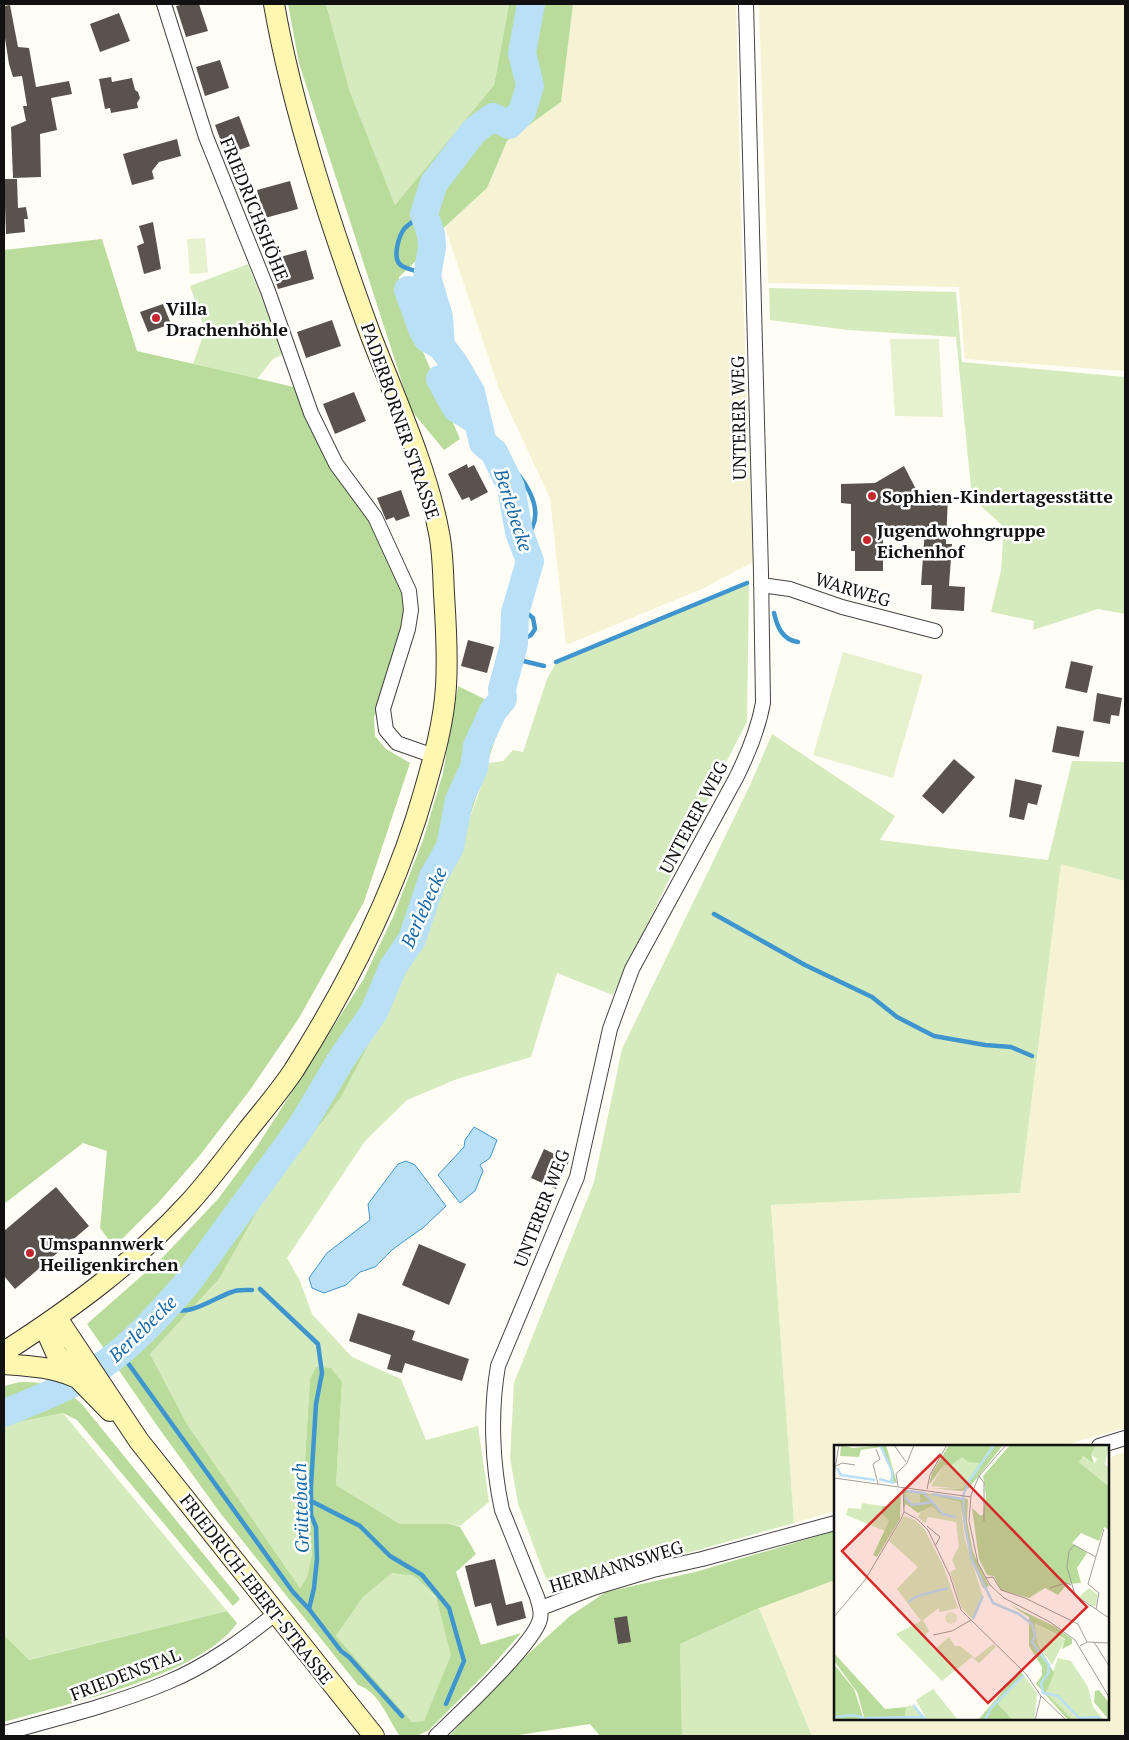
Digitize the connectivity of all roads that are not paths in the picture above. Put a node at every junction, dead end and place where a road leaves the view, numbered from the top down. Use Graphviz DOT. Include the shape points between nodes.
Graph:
graph roads {
  1 [pos="164,4"];
  2 [pos="274,4"];
  3 [pos="746,4"];
  4 [pos="761,585"];
  5 [pos="935,631"];
  6 [pos="434,756"];
  7 [pos="51,1322"];
  8 [pos="4,1352"];
  9 [pos="4,1364"];
  10 [pos="67,1371"];
  11 [pos="99,1390"];
  12 [pos="1125,1438"];
  13 [pos="1103,1445"];
  14 [pos="834,1522"];
  15 [pos="540,1608"];
  16 [pos="275,1614"];
  17 [pos="4,1734"];
  18 [pos="374,1736"];
  19 [pos="436,1736"];
  1 -- 6 [label="street, FRIEDRICHSHÖHE" via="206,138 265,284 312,413 336,464 375,517 409,591 408,629 382,710 386,730 397,744"];
  2 -- 6 [label="main road, PADERBORNER STRASSE" via="279,34 326,202 352,283 410,439 439,533 447,638 446,688"];
  3 -- 4 [label="street, UNTERER WEG"];
  4 -- 5 [label="street, WARWEG" via="790,589 842,607"];
  4 -- 15 [label="street, UNTERER WEG" via="762,703 756,731 736,778 632,969 610,1029 577,1177 498,1366 494,1386 494,1458 499,1496"];
  6 -- 7 [label="main road, PADERBORNER STRASSE" via="416,820 369,936 292,1073 189,1204 123,1267"];
  7 -- 8 [label="main road, PADERBORNER STRASSE"];
  7 -- 10 [label="main road, FRIEDRICH-EBERT-STRASSE" via="56,1353"];
  7 -- 11 [label="main road, FRIEDRICH-EBERT-STRASSE" via="82,1355"];
  9 -- 10 [label="main road"];
  10 -- 11 [label="main road, FRIEDRICH-EBERT-STRASSE"];
  11 -- 16 [label="main road, FRIEDRICH-EBERT-STRASSE"];
  12 -- 13 [label="street"];
  14 -- 15 [label="street, HERMANNSWEG" via="653,1570"];
  15 -- 19 [label="street, HERMANNSWEG" via="535,1632"];
  16 -- 17 [label="street, FRIEDENSTAL" via="218,1655 169,1682"];
  16 -- 18 [label="main road, FRIEDRICH-EBERT-STRASSE"];
}
